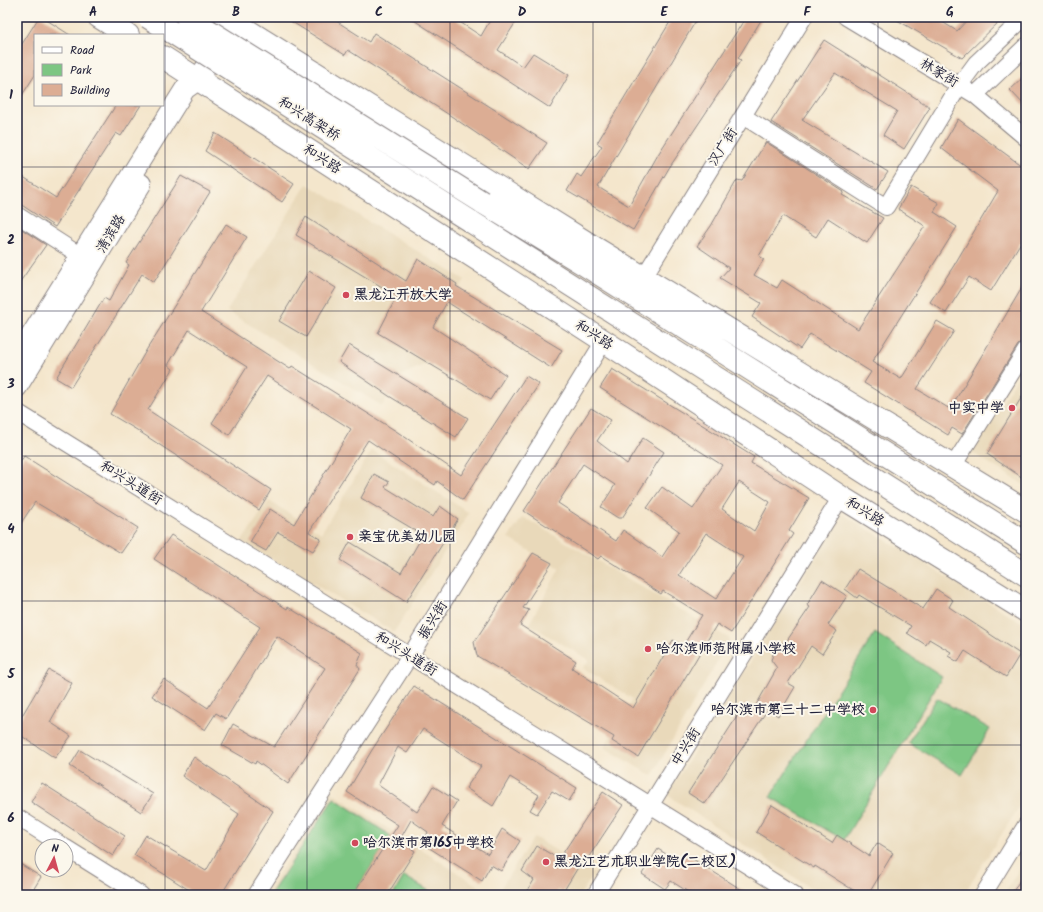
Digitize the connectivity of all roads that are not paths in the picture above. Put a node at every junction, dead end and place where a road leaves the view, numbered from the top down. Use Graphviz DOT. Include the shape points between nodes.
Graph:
graph roads {
  1 [pos="99,17"];
  2 [pos="148,17"];
  3 [pos="187,17"];
  4 [pos="804,17"];
  5 [pos="846,17"];
  6 [pos="1025,17"];
  7 [pos="232,19"];
  8 [pos="126,34"];
  9 [pos="1026,46"];
  10 [pos="164,57"];
  11 [pos="198,79"];
  12 [pos="959,86"];
  13 [pos="975,95"];
  14 [pos="743,116"];
  15 [pos="1026,138"];
  16 [pos="482,202"];
  17 [pos="17,215"];
  18 [pos="470,221"];
  19 [pos="427,228"];
  20 [pos="592,246"];
  21 [pos="81,256"];
  22 [pos="643,278"];
  23 [pos="576,290"];
  24 [pos="604,342"];
  25 [pos="1026,350"];
  26 [pos="17,358"];
  27 [pos="17,387"];
  28 [pos="17,412"];
  29 [pos="953,466"];
  30 [pos="841,497"];
  31 [pos="1026,511"];
  32 [pos="975,543"];
  33 [pos="1026,543"];
  34 [pos="1026,575"];
  35 [pos="1026,595"];
  36 [pos="1026,611"];
  37 [pos="410,656"];
  38 [pos="650,805"];
  39 [pos="17,817"];
  40 [pos="1026,825"];
  41 [pos="50,838"];
  42 [pos="74,853"];
  43 [pos="141,895"];
  44 [pos="256,895"];
  45 [pos="594,895"];
  46 [pos="795,895"];
  47 [pos="983,895"];
  1 -- 8 [label="highway"];
  2 -- 18 [label="highway, 和兴高架桥, bridge"];
  3 -- 16 [label="highway, 和兴高架桥, bridge"];
  4 -- 14 [label="street, 汉广街"];
  5 -- 12 [label="street, 林家街"];
  6 -- 12 [label="street" via="976,63"];
  7 -- 11 [label="main road, 清滨路"];
  7 -- 20 [label="highway"];
  9 -- 13 [label="street"];
  10 -- 11 [label="highway, 和兴路"];
  11 -- 19 [label="highway, 和兴路"];
  11 -- 21 [label="main road, 清滨路" via="185,88"];
  11 -- 27 [label="main road, 清滨路" via="190,103"];
  12 -- 13 [label="street, 林家街"];
  12 -- 14 [label="street" via="886,207"];
  13 -- 15 [label="street, 林家街"];
  14 -- 22 [label="street, 汉广街"];
  16 -- 20 [label="highway"];
  16 -- 33 [label="highway"];
  17 -- 21 [label="street"];
  18 -- 23 [label="highway, 和兴路"];
  19 -- 23 [label="highway"];
  19 -- 24 [label="highway, 和兴路"];
  20 -- 22 [label="highway"];
  21 -- 26 [label="main road, 清滨路"];
  22 -- 29 [label="highway"];
  23 -- 32 [label="highway, 和兴路"];
  24 -- 30 [label="highway, 和兴路"];
  24 -- 37 [label="street, 振兴街"];
  25 -- 29 [label="street"];
  28 -- 37 [label="street, 和兴头道街"];
  29 -- 31 [label="highway"];
  30 -- 36 [label="highway, 和兴路"];
  30 -- 38 [label="street, 中兴街"];
  32 -- 34 [label="highway, 和兴路"];
  32 -- 35 [label="highway"];
  37 -- 38 [label="street, 和兴头道街"];
  37 -- 44 [label="street, 振兴街"];
  38 -- 45 [label="street, 中兴街"];
  38 -- 46 [label="street, 和兴头道街"];
  39 -- 41 [label="street"];
  40 -- 47 [label="street"];
  42 -- 43 [label="street"];
}
